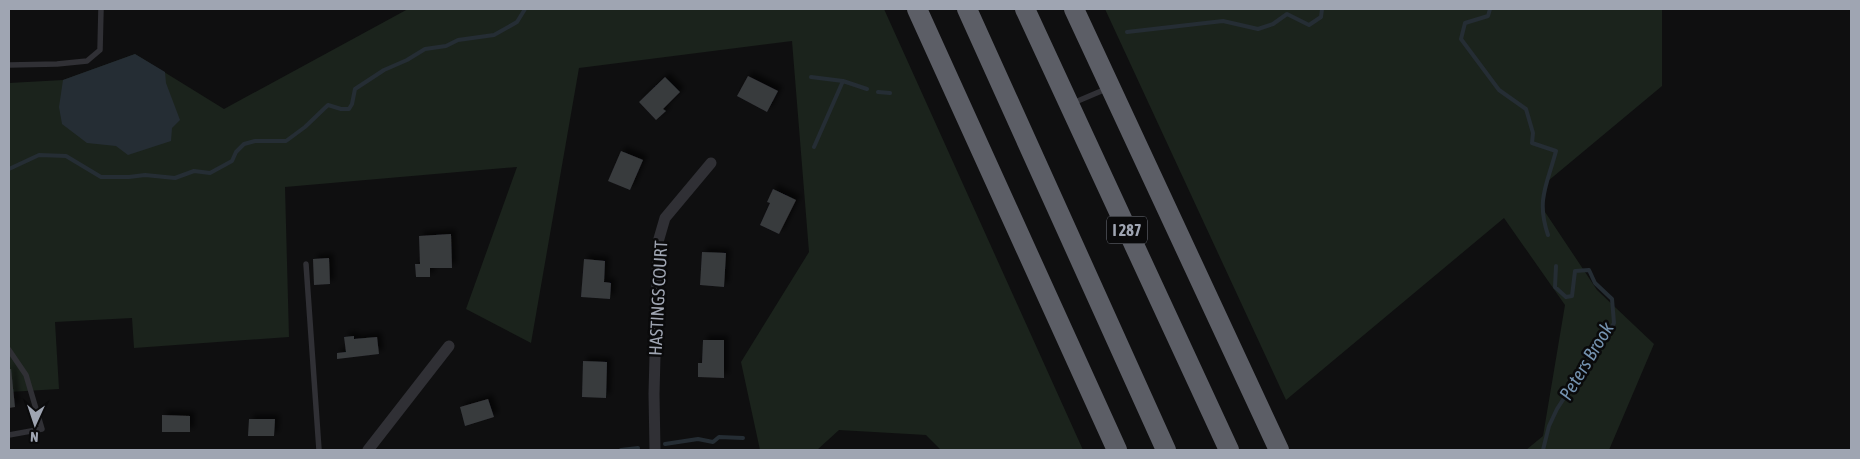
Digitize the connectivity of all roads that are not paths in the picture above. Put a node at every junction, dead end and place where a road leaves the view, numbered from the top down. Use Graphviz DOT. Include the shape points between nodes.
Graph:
graph roads {
  1 [pos="101,9"];
  2 [pos="917,9"];
  3 [pos="966,9"];
  4 [pos="1025,9"];
  5 [pos="1074,9"];
  6 [pos="9,66"];
  7 [pos="1110,88"];
  8 [pos="1069,104"];
  9 [pos="711,163"];
  10 [pos="306,264"];
  11 [pos="449,346"];
  12 [pos="9,350"];
  13 [pos="9,434"];
  14 [pos="319,450"];
  15 [pos="368,450"];
  16 [pos="655,450"];
  17 [pos="1116,450"];
  18 [pos="1166,450"];
  19 [pos="1229,450"];
  20 [pos="1279,450"];
  1 -- 6 [label="lane" via="100,50 87,61"];
  2 -- 17 [label="highway"];
  3 -- 18 [label="highway"];
  4 -- 8 [label="highway, I 287"];
  5 -- 7 [label="highway, I 287"];
  7 -- 8 [label="lane"];
  7 -- 20 [label="highway, I 287"];
  8 -- 19 [label="highway, I 287"];
  9 -- 16 [label="street, HASTINGS COURT" via="665,218 658,242"];
  10 -- 14 [label="lane"];
  11 -- 15 [label="street"];
  12 -- 13 [label="lane" via="26,375 42,429"];
}
